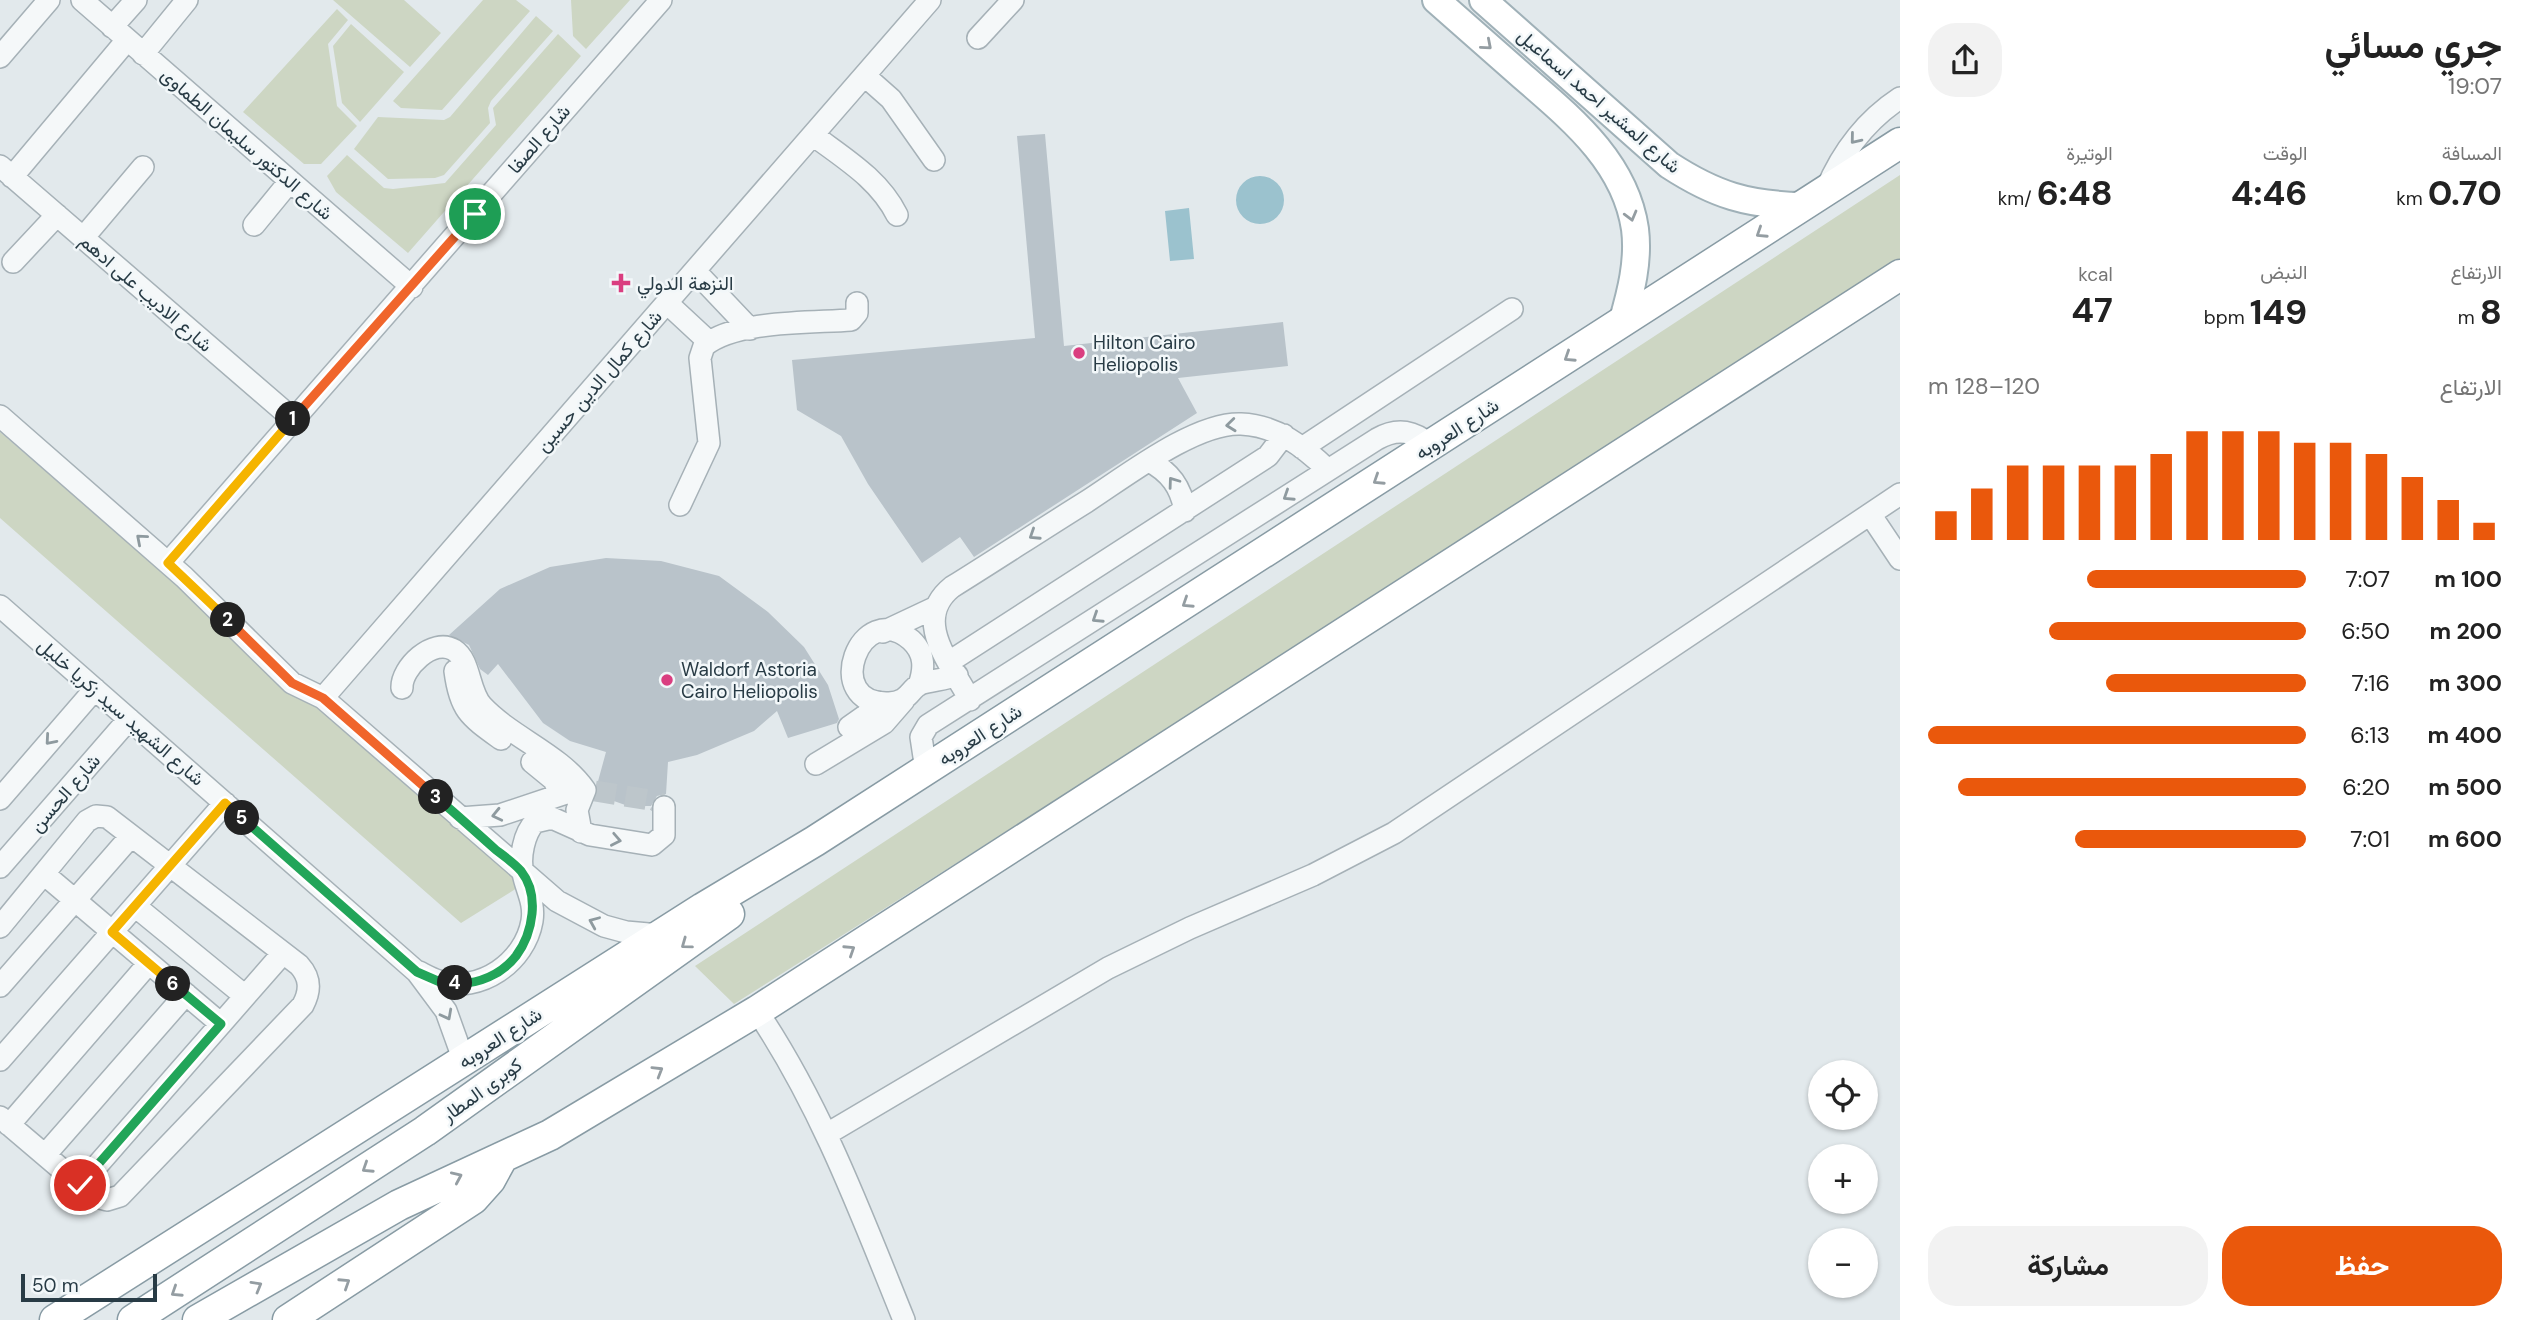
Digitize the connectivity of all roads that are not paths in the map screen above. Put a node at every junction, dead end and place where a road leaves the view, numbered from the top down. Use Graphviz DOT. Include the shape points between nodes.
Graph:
graph roads {
  1 [pos="49,0"];
  2 [pos="82,0"];
  3 [pos="135,0"];
  4 [pos="662,0"];
  5 [pos="930,0"];
  6 [pos="1013,0"];
  7 [pos="1436,0"];
  8 [pos="1483,0"];
  9 [pos="180,2"];
  10 [pos="978,37"];
  11 [pos="127,41"];
  12 [pos="0,57"];
  13 [pos="865,76"];
  14 [pos="1900,98"];
  15 [pos="813,135"];
  16 [pos="1900,143"];
  17 [pos="934,160"];
  18 [pos="143,167"];
  19 [pos="6,171"];
  20 [pos="290,181"];
  21 [pos="1815,199"];
  22 [pos="57,215"];
  23 [pos="897,215"];
  24 [pos="254,225"];
  25 [pos="83,237"];
  26 [pos="13,262"];
  27 [pos="695,271"];
  28 [pos="1900,275"];
  29 [pos="412,287"];
  30 [pos="667,303"];
  31 [pos="857,303"];
  32 [pos="1512,309"];
  33 [pos="1622,323"];
  34 [pos="750,329"];
  35 [pos="709,342"];
  36 [pos="0,416"];
  37 [pos="293,419"];
  38 [pos="1284,435"];
  39 [pos="1432,446"];
  40 [pos="1302,448"];
  41 [pos="1149,461"];
  42 [pos="1328,470"];
  43 [pos="1900,494"];
  44 [pos="680,505"];
  45 [pos="1185,511"];
  46 [pos="1870,514"];
  47 [pos="1900,559"];
  48 [pos="168,563"];
  49 [pos="0,606"];
  50 [pos="934,608"];
  51 [pos="883,632"];
  52 [pos="953,668"];
  53 [pos="919,685"];
  54 [pos="95,689"];
  55 [pos="407,690"];
  56 [pos="323,698"];
  57 [pos="970,699"];
  58 [pos="904,700"];
  59 [pos="878,702"];
  60 [pos="130,719"];
  61 [pos="849,727"];
  62 [pos="514,741"];
  63 [pos="816,764"];
  64 [pos="926,770"];
  65 [pos="590,790"];
  66 [pos="560,794"];
  67 [pos="0,799"];
  68 [pos="225,803"];
  69 [pos="664,807"];
  70 [pos="460,818"];
  71 [pos="581,832"];
  72 [pos="131,836"];
  73 [pos="816,841"];
  74 [pos="170,866"];
  75 [pos="0,867"];
  76 [pos="522,872"];
  77 [pos="44,874"];
  78 [pos="75,900"];
  79 [pos="135,906"];
  80 [pos="0,927"];
  81 [pos="112,932"];
  82 [pos="660,935"];
  83 [pos="283,953"];
  84 [pos="149,963"];
  85 [pos="417,972"];
  86 [pos="0,986"];
  87 [pos="186,994"];
  88 [pos="245,996"];
  89 [pos="757,1011"];
  90 [pos="221,1024"];
  91 [pos="0,1060"];
  92 [pos="464,1061"];
  93 [pos="5,1121"];
  94 [pos="827,1134"];
  95 [pos="45,1155"];
  96 [pos="502,1158"];
  97 [pos="80,1185"];
  98 [pos="55,1320"];
  99 [pos="133,1320"];
  100 [pos="198,1320"];
  101 [pos="288,1320"];
  102 [pos="904,1320"];
  1 -- 12 [label="street"];
  2 -- 11 [label="street, شارع الدكتور سليمان الطماوى"];
  3 -- 11 [label="street"];
  4 -- 29 [label="street, شارع الصفا"];
  5 -- 13 [label="street, شارع كمال الدين حسين"];
  6 -- 10 [label="street"];
  7 -- 33 [label="main road, شارع المشير احمد اسماعيل, one-way" via="1580,126 1611,167 1635,228 1636,260"];
  8 -- 21 [label="main road, شارع المشير احمد اسماعيل" via="1669,165 1699,185 1756,203"];
  9 -- 11 [label="street"];
  11 -- 19 [label="street"];
  11 -- 20 [label="street, شارع الدكتور سليمان الطماوى"];
  13 -- 15 [label="street, شارع كمال الدين حسين"];
  13 -- 17 [label="street" via="891,99"];
  14 -- 21 [label="street, one-way" via="1849,145"];
  15 -- 23 [label="street" via="875,182"];
  15 -- 27 [label="street, شارع كمال الدين حسين"];
  16 -- 21 [label="highway, شارع العروبه"];
  18 -- 25 [label="street"];
  19 -- 22 [label="street, شارع الاديب على ادهم"];
  20 -- 24 [label="street"];
  20 -- 29 [label="street, شارع الدكتور سليمان الطماوى"];
  21 -- 33 [label="highway, شارع العروبه, one-way"];
  22 -- 25 [label="street, شارع الاديب على ادهم"];
  22 -- 26 [label="street"];
  25 -- 37 [label="street, شارع الاديب على ادهم"];
  27 -- 30 [label="street, شارع كمال الدين حسين"];
  27 -- 34 [label="street"];
  89 -- 28 [label="highway, one-way"];
  29 -- 37 [label="street, شارع الصفا"];
  30 -- 35 [label="street"];
  30 -- 56 [label="street, شارع كمال الدين حسين"];
  31 -- 34 [label="street" via="858,313 851,320"];
  32 -- 40 [label="street"];
  33 -- 39 [label="highway, شارع العروبه, one-way"];
  34 -- 35 [label="street"];
  35 -- 44 [label="street" via="700,358 709,443"];
  48 -- 36 [label="street, one-way"];
  37 -- 48 [label="street, شارع الصفا"];
  38 -- 40 [label="street"];
  38 -- 41 [label="street, one-way" via="1239,424 1213,427"];
  38 -- 45 [label="street" via="1268,456"];
  39 -- 42 [label="street" via="1410,432 1387,433"];
  39 -- 64 [label="highway, شارع العروبه, one-way"];
  40 -- 42 [label="street"];
  45 -- 41 [label="street, one-way" via="1171,476"];
  41 -- 50 [label="street, one-way" via="952,587"];
  42 -- 57 [label="street, one-way"];
  43 -- 46 [label="street"];
  45 -- 52 [label="street"];
  46 -- 47 [label="street"];
  46 -- 94 [label="street" via="1394,834 1108,968"];
  48 -- 56 [label="street" via="292,683"];
  49 -- 54 [label="street, شارع الشهيد سيد زكريا خليل"];
  50 -- 51 [label="street"];
  50 -- 52 [label="street" via="935,634"];
  51 -- 53 [label="street" via="897,633 918,647 923,659"];
  51 -- 59 [label="street" via="861,642 851,665 858,688"];
  52 -- 53 [label="street"];
  52 -- 57 [label="street"];
  53 -- 58 [label="street"];
  54 -- 60 [label="street, شارع الشهيد سيد زكريا خليل"];
  54 -- 67 [label="street, one-way"];
  55 -- 62 [label="street" via="432,662 448,660 473,719"];
  56 -- 70 [label="street"];
  57 -- 64 [label="street" via="922,732"];
  58 -- 59 [label="street"];
  58 -- 63 [label="street" via="884,723"];
  59 -- 61 [label="street"];
  60 -- 68 [label="street, شارع الشهيد سيد زكريا خليل"];
  60 -- 75 [label="street, شارع الحسن"];
  62 -- 65 [label="street"];
  62 -- 66 [label="street" via="548,773"];
  64 -- 73 [label="highway, شارع العروبه"];
  65 -- 66 [label="street"];
  65 -- 71 [label="street" via="577,810"];
  66 -- 70 [label="street, one-way" via="500,815"];
  68 -- 74 [label="street"];
  68 -- 85 [label="street, شارع الشهيد سيد زكريا خليل"];
  71 -- 69 [label="street, one-way" via="652,845 664,835"];
  70 -- 76 [label="street"];
  71 -- 76 [label="street" via="552,818 535,822 525,839"];
  72 -- 74 [label="street"];
  72 -- 77 [label="street" via="107,817 91,818"];
  72 -- 78 [label="street"];
  73 -- 82 [label="highway, شارع العروبه"];
  73 -- 99 [label="highway, كوبرى المطار, one-way" via="742,905 425,1131"];
  74 -- 79 [label="street"];
  74 -- 83 [label="street"];
  82 -- 76 [label="street, one-way" via="626,932 583,917"];
  76 -- 85 [label="street" via="531,895 532,920 525,944 510,964 489,978 465,984 440,982"];
  77 -- 78 [label="street"];
  77 -- 80 [label="street"];
  78 -- 81 [label="street"];
  78 -- 86 [label="street"];
  79 -- 81 [label="street"];
  79 -- 88 [label="street"];
  81 -- 84 [label="street"];
  81 -- 91 [label="street"];
  82 -- 92 [label="highway, شارع العروبه"];
  83 -- 88 [label="street"];
  83 -- 97 [label="street" via="308,979 303,1004 120,1196 100,1199"];
  84 -- 87 [label="street"];
  84 -- 93 [label="street"];
  85 -- 92 [label="street, شارع الشهيد سيد زكريا خليل, one-way" via="446,1011"];
  87 -- 90 [label="street"];
  87 -- 95 [label="street"];
  88 -- 90 [label="street"];
  89 -- 94 [label="street"];
  96 -- 89 [label="highway, one-way" via="550,1135"];
  90 -- 97 [label="street"];
  92 -- 98 [label="highway, شارع العروبه"];
  93 -- 95 [label="street"];
  94 -- 102 [label="street"];
  95 -- 97 [label="street"];
  100 -- 96 [label="highway, one-way" via="399,1205"];
  101 -- 96 [label="highway, one-way" via="473,1199"];
}
